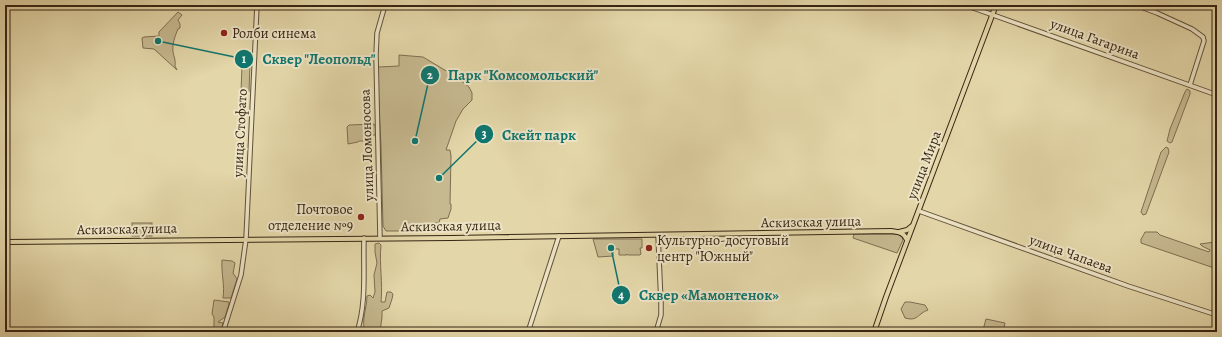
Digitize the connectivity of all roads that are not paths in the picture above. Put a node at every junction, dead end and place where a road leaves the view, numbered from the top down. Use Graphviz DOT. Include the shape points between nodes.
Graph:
graph roads {
  1 [pos="257,5"];
  2 [pos="385,5"];
  3 [pos="966,5"];
  4 [pos="996,5"];
  5 [pos="1136,5"];
  6 [pos="993,14"];
  7 [pos="1190,85"];
  8 [pos="1217,96"];
  9 [pos="919,211"];
  10 [pos="913,226"];
  11 [pos="898,232"];
  12 [pos="658,235"];
  13 [pos="558,236"];
  14 [pos="364,238"];
  15 [pos="380,238"];
  16 [pos="246,239"];
  17 [pos="908,240"];
  18 [pos="5,242"];
  19 [pos="1217,315"];
  20 [pos="223,332"];
  21 [pos="357,332"];
  22 [pos="528,332"];
  23 [pos="656,332"];
  24 [pos="874,332"];
  1 -- 16 [label="street, улица Стофато"];
  2 -- 15 [label="street, улица Ломоносова" via="377,33 376,55"];
  3 -- 6 [label="street, улица Гагарина"];
  4 -- 6 [label="main road, улица Мира"];
  5 -- 7 [label="street" via="1192,29 1203,37 1204,41"];
  6 -- 7 [label="street, улица Гагарина"];
  6 -- 9 [label="main road, улица Мира"];
  7 -- 8 [label="street, улица Гагарина"];
  9 -- 10 [label="main road, улица Мира"];
  9 -- 19 [label="street, улица Чапаева"];
  10 -- 11 [label="main road"];
  10 -- 17 [label="main road, улица Мира"];
  11 -- 12 [label="main road, Аскизская улица"];
  11 -- 17 [label="main road"];
  12 -- 13 [label="main road, Аскизская улица"];
  12 -- 23 [label="street" via="661,315"];
  13 -- 15 [label="main road, Аскизская улица"];
  13 -- 22 [label="street"];
  14 -- 15 [label="main road, Аскизская улица"];
  14 -- 16 [label="main road, Аскизская улица"];
  14 -- 21 [label="street" via="364,301"];
  16 -- 18 [label="main road, Аскизская улица"];
  16 -- 20 [label="street, улица Стофато" via="241,275"];
  17 -- 24 [label="main road, улица Мира"];
}
